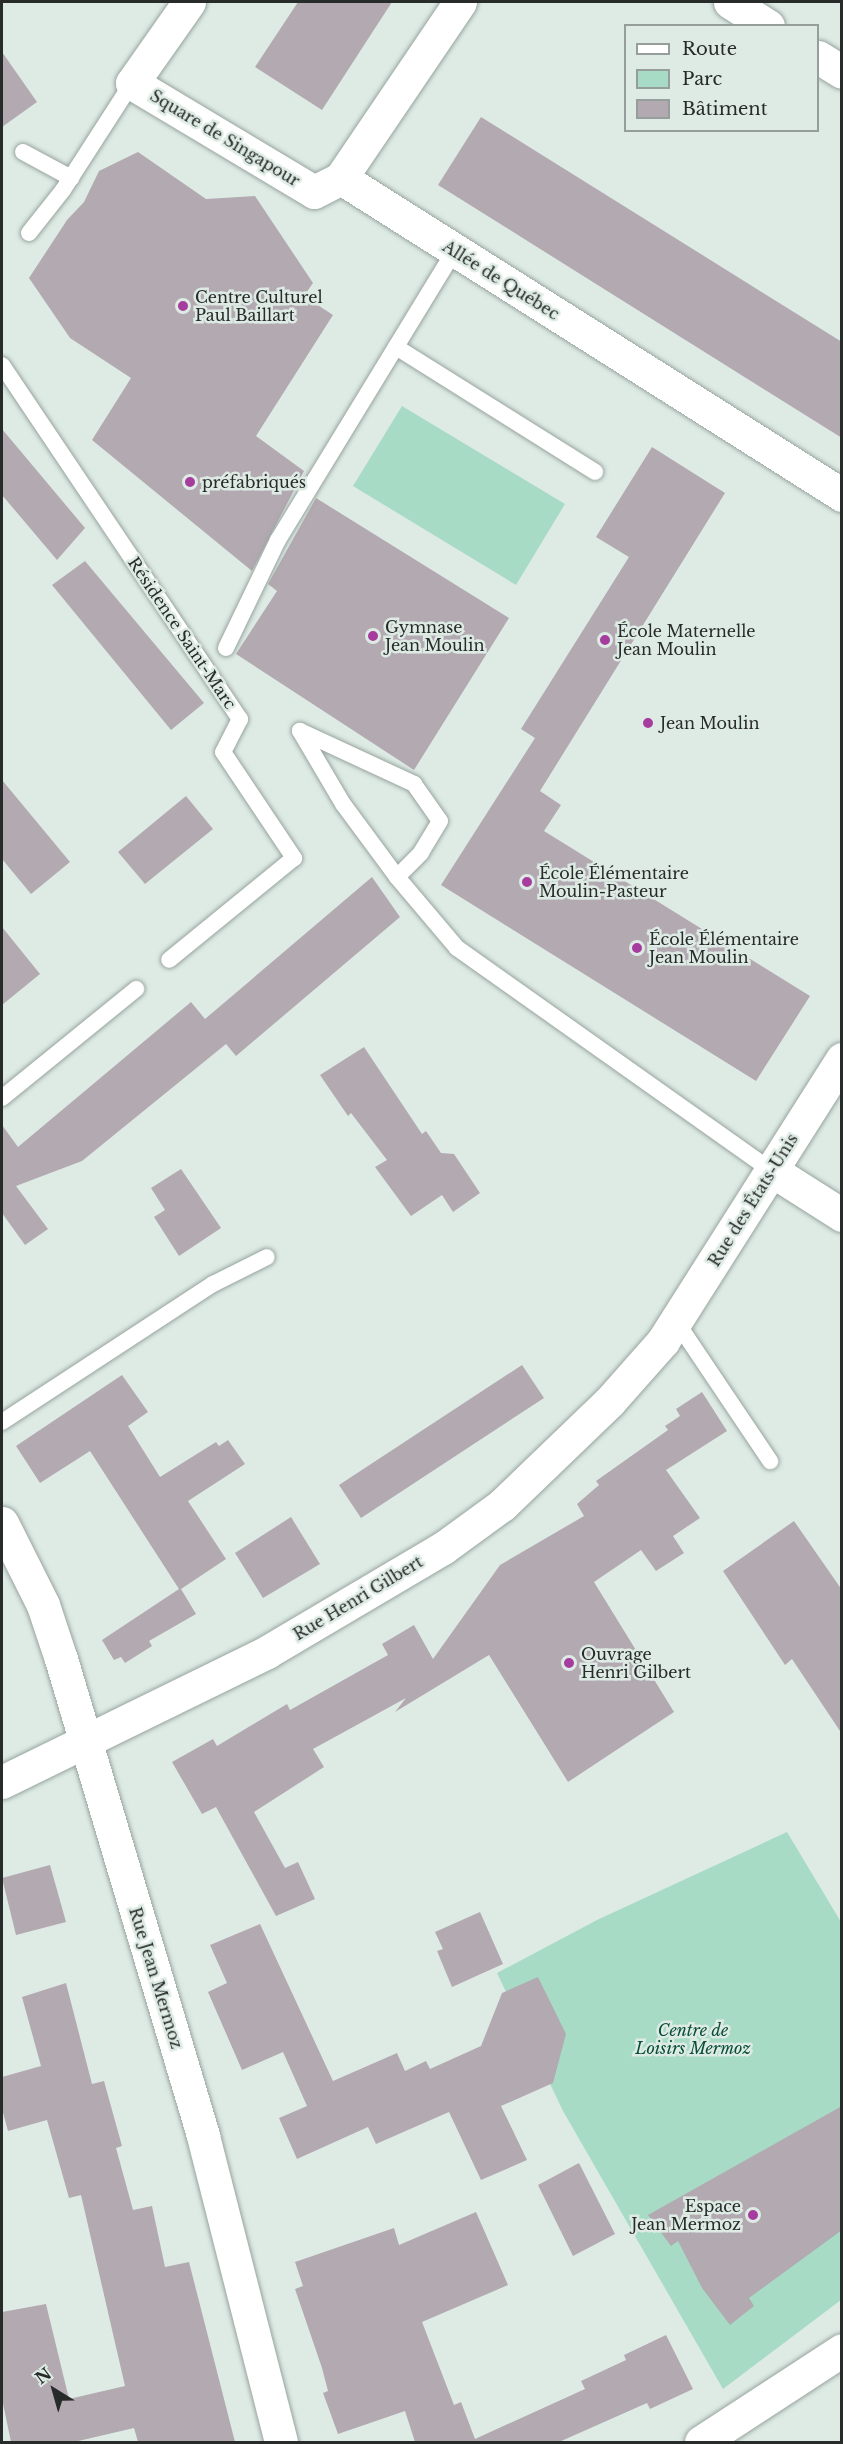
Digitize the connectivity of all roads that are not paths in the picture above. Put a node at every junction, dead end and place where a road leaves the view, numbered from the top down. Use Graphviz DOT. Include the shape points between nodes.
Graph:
graph roads {
  1 [pos="189,2"];
  2 [pos="460,2"];
  3 [pos="730,2"];
  4 [pos="765,24"];
  5 [pos="819,58"];
  6 [pos="842,72"];
  7 [pos="132,83"];
  8 [pos="23,152"];
  9 [pos="70,178"];
  10 [pos="341,178"];
  11 [pos="28,233"];
  12 [pos="454,252"];
  13 [pos="396,347"];
  14 [pos="2,365"];
  15 [pos="595,472"];
  16 [pos="842,495"];
  17 [pos="226,648"];
  18 [pos="397,877"];
  19 [pos="169,960"];
  20 [pos="136,989"];
  21 [pos="842,1059"];
  22 [pos="2,1098"];
  23 [pos="771,1170"];
  24 [pos="842,1215"];
  25 [pos="267,1257"];
  26 [pos="670,1331"];
  27 [pos="2,1422"];
  28 [pos="770,1461"];
  29 [pos="2,1523"];
  30 [pos="86,1742"];
  31 [pos="2,1782"];
  32 [pos="842,2350"];
  33 [pos="714,2440"];
  34 [pos="281,2442"];
  1 -- 7 [label="street, Square de Singapour"];
  2 -- 10 [label="street"];
  3 -- 4 [label="street"];
  5 -- 6 [label="street"];
  7 -- 9 [label="lane"];
  7 -- 10 [label="street, Square de Singapour" via="314,192"];
  8 -- 9 [label="lane"];
  9 -- 11 [label="lane"];
  10 -- 12 [label="street, Allée de Québec"];
  12 -- 13 [label="lane"];
  12 -- 16 [label="street, Allée de Québec"];
  13 -- 15 [label="lane"];
  13 -- 17 [label="lane" via="278,540"];
  14 -- 19 [label="lane, Résidence Saint-Marc" via="240,719 223,752 294,858"];
  18 -- 18 [label="lane" via="343,804 300,731 414,784 440,820 421,853"];
  18 -- 23 [label="lane" via="457,948"];
  20 -- 22 [label="lane"];
  21 -- 23 [label="street, Rue des États-Unis"];
  23 -- 24 [label="street"];
  23 -- 26 [label="street, Rue des États-Unis"];
  25 -- 27 [label="lane" via="213,1284"];
  26 -- 28 [label="lane"];
  26 -- 30 [label="street, Rue Henri Gilbert" via="610,1401 502,1505 443,1548 267,1652"];
  29 -- 30 [label="street, Rue Jean Mermoz" via="43,1605"];
  30 -- 31 [label="street, Rue Henri Gilbert"];
  30 -- 34 [label="street, Rue Jean Mermoz" via="204,2136"];
  32 -- 33 [label="street"];
}
